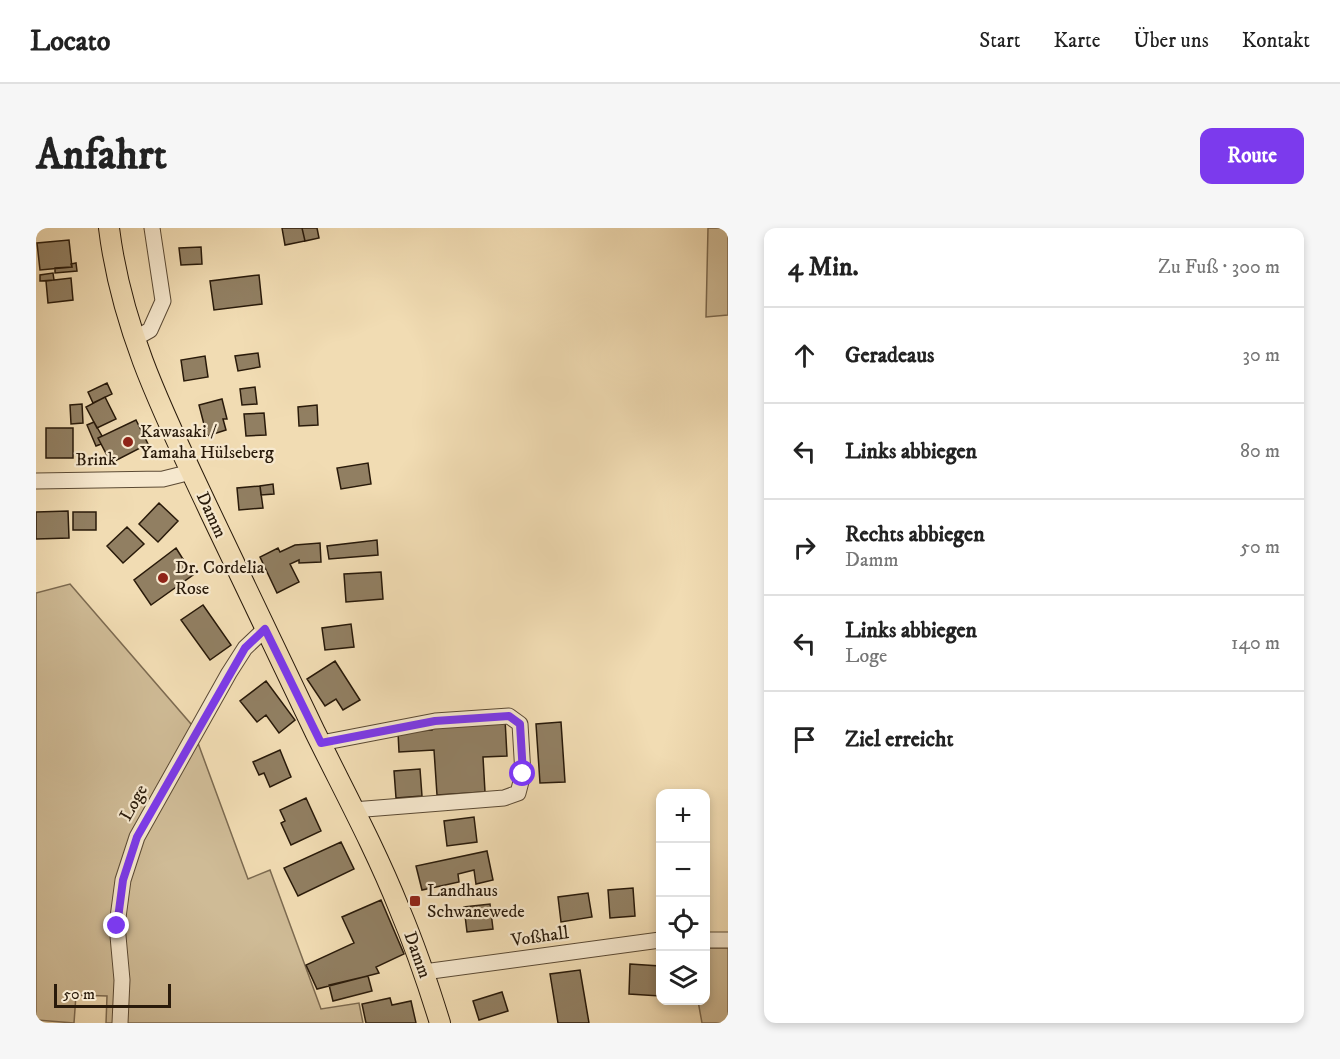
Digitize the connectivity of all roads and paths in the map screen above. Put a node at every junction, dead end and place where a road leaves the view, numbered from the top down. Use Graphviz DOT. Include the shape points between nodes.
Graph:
graph roads {
  1 [pos="109,228"];
  2 [pos="152,228"];
  3 [pos="134,339"];
  4 [pos="191,472"];
  5 [pos="36,481"];
  6 [pos="265,629"];
  7 [pos="321,743"];
  8 [pos="353,810"];
  9 [pos="710,940"];
  10 [pos="728,940"];
  11 [pos="656,941"];
  12 [pos="424,972"];
  13 [pos="120,1023"];
  14 [pos="440,1023"];
  1 -- 3 [label="main road, Damm"];
  2 -- 3 [label="street" via="163,302 150,330"];
  3 -- 4 [label="main road, Damm" via="153,391"];
  4 -- 5 [label="street, Brink" via="163,479"];
  4 -- 6 [label="main road, Damm"];
  6 -- 7 [label="main road, Damm"];
  6 -- 13 [label="street, Loge" via="245,648 137,837 123,880 117,926 122,980"];
  7 -- 8 [label="main road, Damm"];
  7 -- 8 [label="street" via="435,721 509,716 520,724 523,774 518,793 504,798"];
  8 -- 12 [label="main road, Damm" via="396,899"];
  9 -- 10 [label="street"];
  11 -- 12 [label="street, Voßhall"];
  12 -- 14 [label="main road, Damm"];
}
